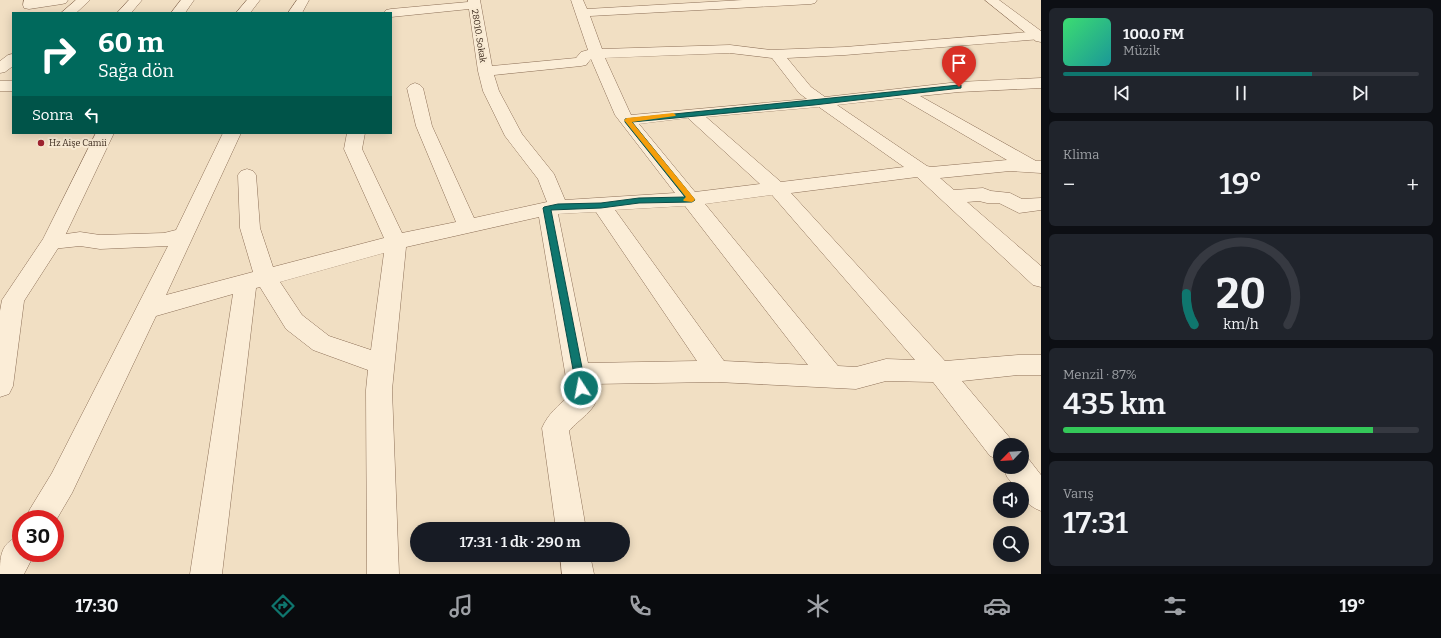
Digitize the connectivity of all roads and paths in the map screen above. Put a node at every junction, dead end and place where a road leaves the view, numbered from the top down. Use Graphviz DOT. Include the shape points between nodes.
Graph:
graph roads {
  1 [pos="30,0"];
  2 [pos="62,0"];
  3 [pos="84,0"];
  4 [pos="136,0"];
  5 [pos="188,0"];
  6 [pos="254,0"];
  7 [pos="303,0"];
  8 [pos="811,0"];
  9 [pos="991,0"];
  10 [pos="474,2"];
  11 [pos="579,7"];
  12 [pos="384,11"];
  13 [pos="69,12"];
  14 [pos="125,12"];
  15 [pos="179,12"];
  16 [pos="244,12"];
  17 [pos="296,12"];
  18 [pos="1040,36"];
  19 [pos="596,54"];
  20 [pos="776,54"];
  21 [pos="12,59"];
  22 [pos="0,69"];
  23 [pos="485,72"];
  24 [pos="1041,83"];
  25 [pos="0,85"];
  26 [pos="12,85"];
  27 [pos="415,88"];
  28 [pos="903,93"];
  29 [pos="820,102"];
  30 [pos="692,113"];
  31 [pos="627,120"];
  32 [pos="105,134"];
  33 [pos="232,134"];
  34 [pos="356,134"];
  35 [pos="1038,167"];
  36 [pos="921,171"];
  37 [pos="246,175"];
  38 [pos="777,189"];
  39 [pos="949,197"];
  40 [pos="692,200"];
  41 [pos="1041,204"];
  42 [pos="601,205"];
  43 [pos="552,208"];
  44 [pos="468,227"];
  45 [pos="184,235"];
  46 [pos="52,242"];
  47 [pos="396,242"];
  48 [pos="1041,279"];
  49 [pos="256,280"];
  50 [pos="148,309"];
  51 [pos="381,364"];
  52 [pos="1041,365"];
  53 [pos="717,370"];
  54 [pos="940,372"];
  55 [pos="578,374"];
  56 [pos="832,377"];
  57 [pos="0,386"];
  58 [pos="993,438"];
  59 [pos="1023,474"];
  60 [pos="1041,497"];
  61 [pos="46,510"];
  62 [pos="570,522"];
  63 [pos="14,562"];
  64 [pos="576,562"];
  65 [pos="6,574"];
  66 [pos="206,574"];
  67 [pos="383,574"];
  68 [pos="578,574"];
  1 -- 2 [label="street" via="29,5"];
  3 -- 13 [label="street"];
  4 -- 14 [label="street"];
  5 -- 15 [label="street"];
  6 -- 16 [label="street"];
  7 -- 17 [label="street"];
  8 -- 11 [label="street"];
  9 -- 18 [label="street"];
  10 -- 12 [label="street"];
  10 -- 23 [label="street, 28010. Sokak"];
  11 -- 19 [label="street"];
  18 -- 20 [label="street"];
  19 -- 20 [label="street" via="730,49"];
  19 -- 23 [label="street" via="586,55 581,62"];
  19 -- 31 [label="street"];
  20 -- 29 [label="street" via="805,90"];
  21 -- 22 [label="street"];
  23 -- 43 [label="street, 28010. Sokak" via="491,91 514,136 547,178"];
  24 -- 28 [label="street"];
  25 -- 26 [label="street"];
  27 -- 44 [label="street" via="424,126"];
  28 -- 29 [label="street"];
  28 -- 35 [label="street"];
  29 -- 30 [label="street"];
  29 -- 36 [label="street"];
  30 -- 31 [label="street"];
  30 -- 38 [label="street"];
  31 -- 40 [label="street"];
  32 -- 46 [label="street"];
  33 -- 45 [label="street"];
  34 -- 47 [label="street" via="353,149"];
  35 -- 36 [label="street" via="1010,165 930,173"];
  36 -- 38 [label="street"];
  36 -- 39 [label="street"];
  37 -- 49 [label="street"];
  38 -- 40 [label="street"];
  38 -- 54 [label="street"];
  39 -- 41 [label="street" via="983,194 987,197 1003,197 1019,206"];
  39 -- 48 [label="street"];
  40 -- 42 [label="street"];
  40 -- 56 [label="street"];
  42 -- 43 [label="street"];
  42 -- 53 [label="street"];
  43 -- 44 [label="street"];
  43 -- 55 [label="street, 28010. Sokak"];
  44 -- 47 [label="street"];
  45 -- 46 [label="street" via="164,240 100,242 80,239"];
  45 -- 50 [label="street"];
  46 -- 57 [label="street" via="13,300"];
  47 -- 49 [label="street"];
  47 -- 51 [label="street"];
  49 -- 50 [label="street"];
  49 -- 51 [label="street" via="294,322 321,343"];
  49 -- 66 [label="street"];
  50 -- 61 [label="street" via="62,483"];
  51 -- 67 [label="street" via="379,390"];
  52 -- 54 [label="street"];
  53 -- 55 [label="street"];
  53 -- 56 [label="street"];
  54 -- 56 [label="street" via="886,370 856,378"];
  54 -- 58 [label="street"];
  55 -- 62 [label="street, 28010. Sokak" via="583,400 555,428"];
  59 -- 60 [label="street"];
  63 -- 65 [label="street"];
  64 -- 68 [label="street"];
}
